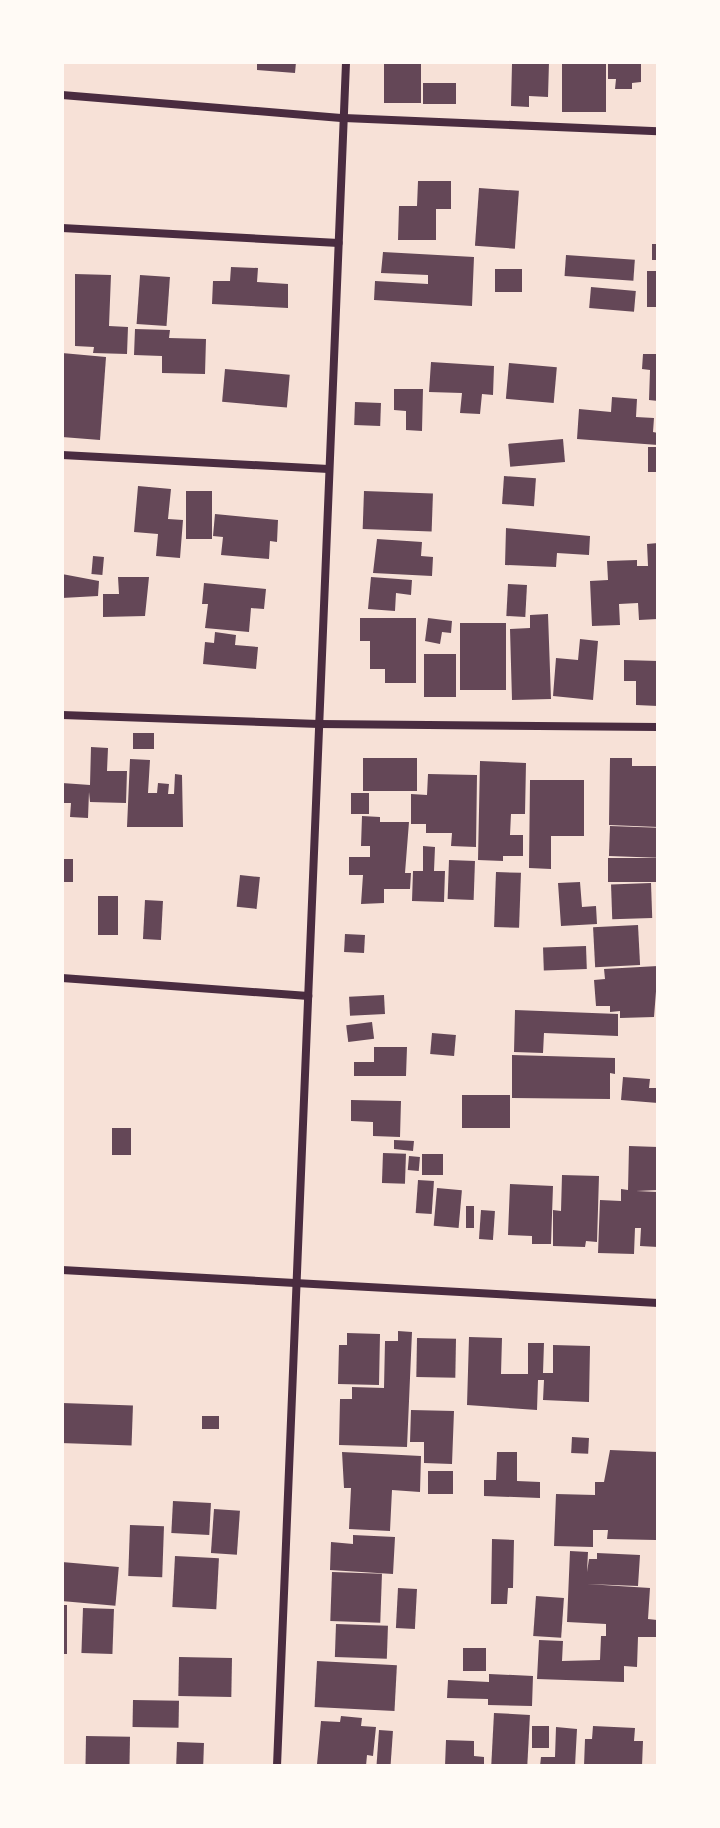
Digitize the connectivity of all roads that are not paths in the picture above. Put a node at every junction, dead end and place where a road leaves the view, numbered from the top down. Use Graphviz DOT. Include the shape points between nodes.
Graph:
graph roads {
  1 [pos="346,62"];
  2 [pos="62,95"];
  3 [pos="344,118"];
  4 [pos="658,131"];
  5 [pos="62,228"];
  6 [pos="339,243"];
  7 [pos="62,455"];
  8 [pos="329,469"];
  9 [pos="62,715"];
  10 [pos="319,724"];
  11 [pos="658,727"];
  12 [pos="62,978"];
  13 [pos="308,996"];
  14 [pos="62,1270"];
  15 [pos="296,1283"];
  16 [pos="658,1303"];
  17 [pos="277,1766"];
  1 -- 3 [label="street"];
  2 -- 3 [label="street"];
  3 -- 4 [label="street"];
  3 -- 6 [label="street"];
  5 -- 6 [label="street"];
  6 -- 8 [label="street"];
  7 -- 8 [label="street"];
  8 -- 10 [label="street"];
  9 -- 10 [label="street"];
  10 -- 11 [label="street"];
  10 -- 13 [label="street"];
  12 -- 13 [label="street"];
  13 -- 15 [label="street"];
  14 -- 15 [label="street"];
  15 -- 16 [label="street"];
  15 -- 17 [label="street"];
}
